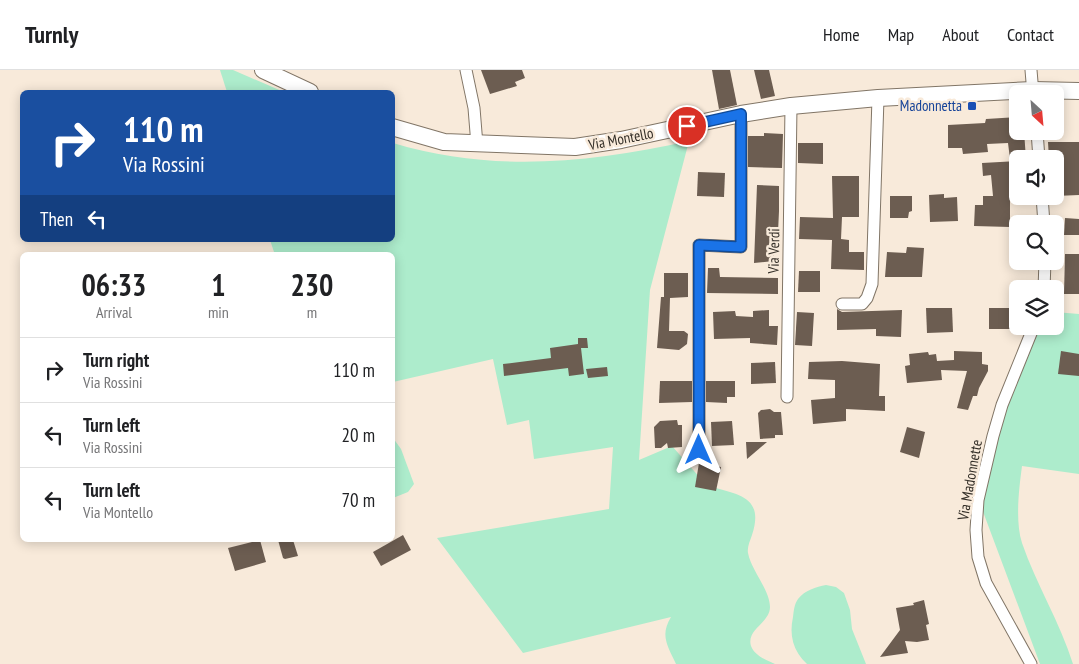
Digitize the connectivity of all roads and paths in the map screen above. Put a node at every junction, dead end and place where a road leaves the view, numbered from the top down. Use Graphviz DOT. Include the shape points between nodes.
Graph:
graph roads {
  1 [pos="263,70"];
  2 [pos="466,70"];
  3 [pos="1031,70"];
  4 [pos="1032,85"];
  5 [pos="306,90"];
  6 [pos="1064,91"];
  7 [pos="1079,91"];
  8 [pos="1009,93"];
  9 [pos="878,98"];
  10 [pos="791,106"];
  11 [pos="741,114"];
  12 [pos="395,128"];
  13 [pos="477,145"];
  14 [pos="842,304"];
  15 [pos="1030,335"];
  16 [pos="787,397"];
  17 [pos="699,450"];
  18 [pos="1031,664"];
  1 -- 5 [label="main road"];
  2 -- 13 [label="street"];
  3 -- 4 [label="street"];
  6 -- 7 [label="main road, Via Montello"];
  8 -- 9 [label="main road, Via Montello"];
  9 -- 10 [label="main road, Via Montello"];
  9 -- 14 [label="street" via="872,284 862,304"];
  10 -- 11 [label="main road, Via Montello"];
  10 -- 16 [label="street, Via Verdi"];
  11 -- 13 [label="main road, Via Montello" via="575,147"];
  11 -- 17 [label="street" via="741,247 699,245"];
  12 -- 13 [label="main road, Via Montello" via="444,142"];
  15 -- 18 [label="street, Via Madonnette" via="993,436 978,500 976,530 978,557 986,583"];
}
